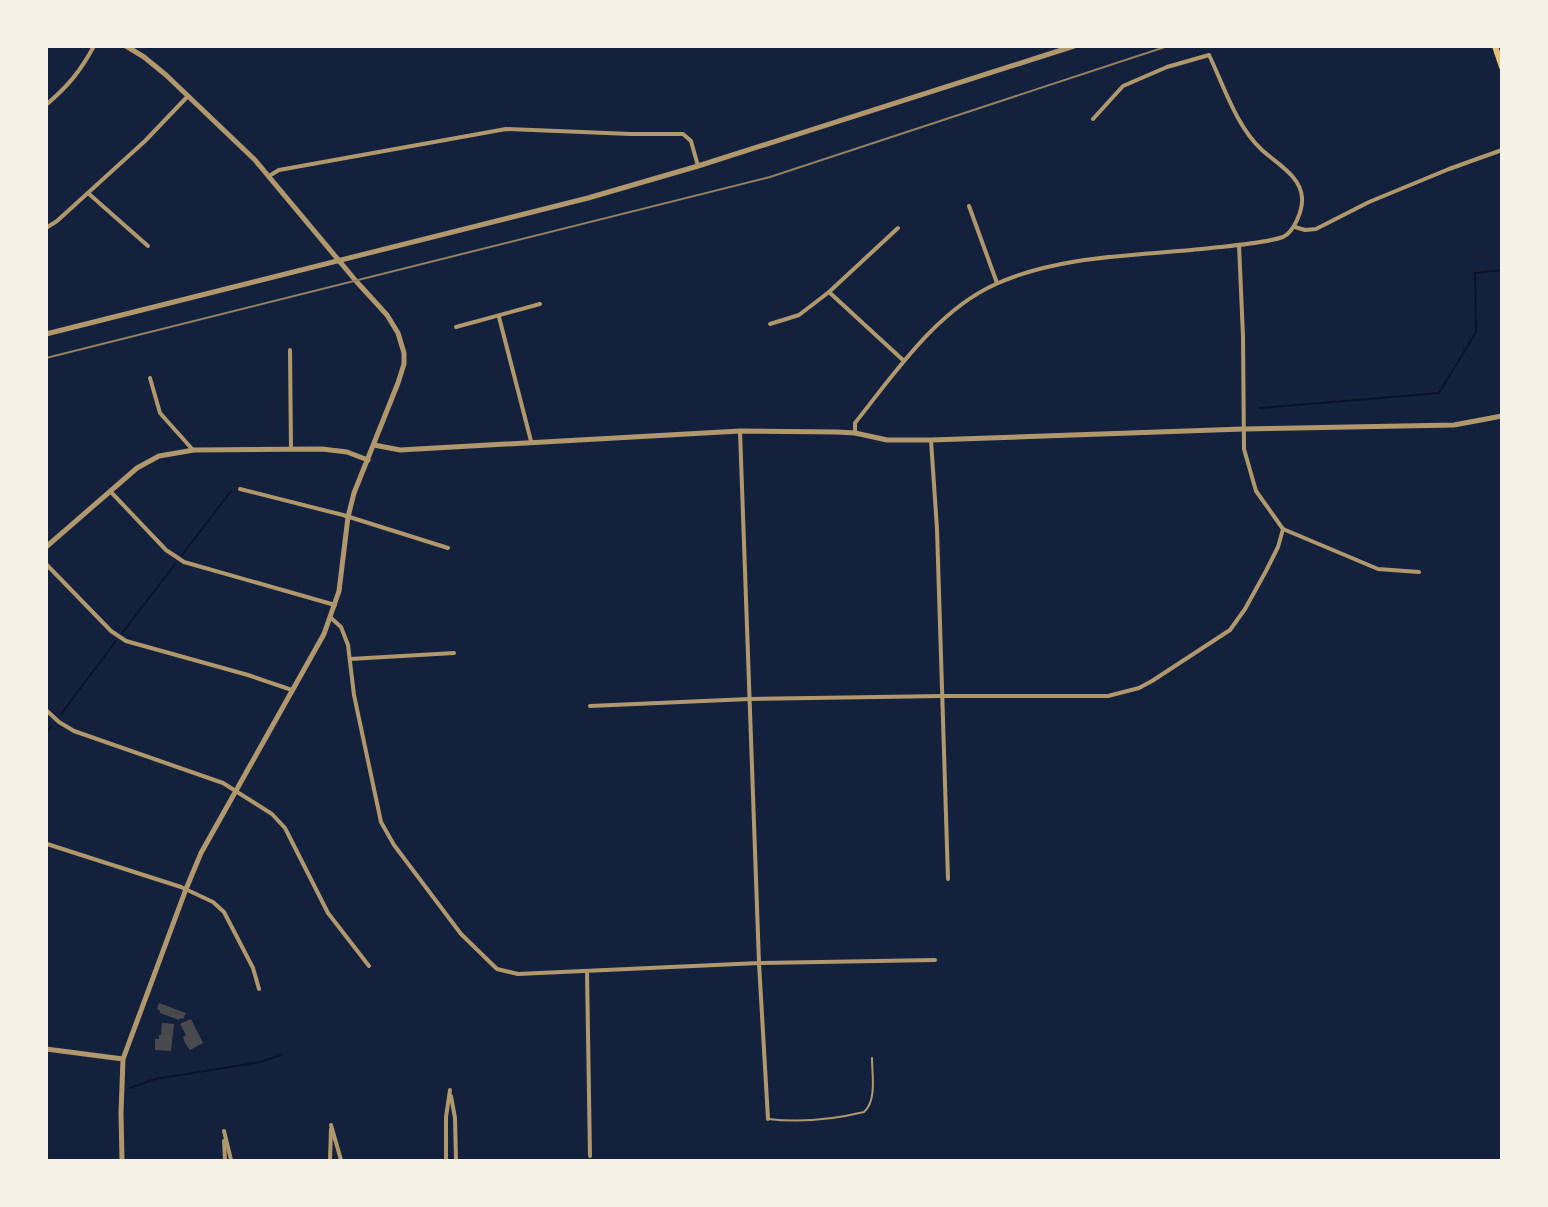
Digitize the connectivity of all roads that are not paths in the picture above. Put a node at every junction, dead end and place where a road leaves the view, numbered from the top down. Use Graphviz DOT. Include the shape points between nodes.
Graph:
graph roads {
  1 [pos="94,46"];
  2 [pos="126,46"];
  3 [pos="1074,46"];
  4 [pos="1495,46"];
  5 [pos="1502,67"];
  6 [pos="189,95"];
  7 [pos="46,105"];
  8 [pos="1093,119"];
  9 [pos="1502,150"];
  10 [pos="698,166"];
  11 [pos="269,176"];
  12 [pos="88,193"];
  13 [pos="969,206"];
  14 [pos="1295,227"];
  15 [pos="46,228"];
  16 [pos="898,228"];
  17 [pos="1239,245"];
  18 [pos="148,246"];
  19 [pos="340,260"];
  20 [pos="997,283"];
  21 [pos="829,292"];
  22 [pos="540,304"];
  23 [pos="499,317"];
  24 [pos="771,324"];
  25 [pos="456,327"];
  26 [pos="46,334"];
  27 [pos="290,350"];
  28 [pos="904,361"];
  29 [pos="150,378"];
  30 [pos="1502,416"];
  31 [pos="1243,429"];
  32 [pos="740,431"];
  33 [pos="855,433"];
  34 [pos="531,441"];
  35 [pos="932,441"];
  36 [pos="374,446"];
  37 [pos="291,449"];
  38 [pos="194,450"];
  39 [pos="368,460"];
  40 [pos="240,489"];
  41 [pos="110,491"];
  42 [pos="348,517"];
  43 [pos="1283,529"];
  44 [pos="46,547"];
  45 [pos="448,548"];
  46 [pos="46,564"];
  47 [pos="1419,572"];
  48 [pos="335,605"];
  49 [pos="330,617"];
  50 [pos="454,653"];
  51 [pos="350,659"];
  52 [pos="293,690"];
  53 [pos="943,696"];
  54 [pos="749,699"];
  55 [pos="590,706"];
  56 [pos="46,710"];
  57 [pos="236,792"];
  58 [pos="47,844"];
  59 [pos="948,879"];
  60 [pos="186,889"];
  61 [pos="935,960"];
  62 [pos="759,963"];
  63 [pos="369,966"];
  64 [pos="587,972"];
  65 [pos="259,990"];
  66 [pos="46,1048"];
  67 [pos="872,1058"];
  68 [pos="123,1059"];
  69 [pos="768,1119"];
  70 [pos="590,1156"];
  71 [pos="122,1161"];
  72 [pos="225,1161"];
  73 [pos="231,1161"];
  74 [pos="330,1161"];
  75 [pos="341,1161"];
  76 [pos="446,1161"];
  77 [pos="456,1161"];
  1 -- 7 [label="street" via="68,86"];
  2 -- 6 [label="street"];
  3 -- 10 [label="street"];
  4 -- 5 [label="main road"];
  6 -- 11 [label="street"];
  6 -- 12 [label="street"];
  8 -- 14 [label="street" via="1123,86 1209,55 1240,121 1261,150 1282,165 1297,184 1302,198"];
  9 -- 14 [label="street" via="1369,202 1316,229 1305,231"];
  10 -- 11 [label="street" via="691,141 683,134 506,129 279,170"];
  10 -- 19 [label="street" via="588,198"];
  11 -- 19 [label="street"];
  12 -- 15 [label="street"];
  12 -- 18 [label="street"];
  13 -- 20 [label="street"];
  14 -- 17 [label="street" via="1284,236"];
  16 -- 21 [label="street"];
  17 -- 20 [label="street" via="1080,261"];
  17 -- 31 [label="street"];
  19 -- 26 [label="street"];
  19 -- 36 [label="street" via="387,315 402,344 404,364"];
  20 -- 28 [label="street" via="970,297"];
  21 -- 24 [label="street" via="799,315"];
  21 -- 28 [label="street"];
  22 -- 23 [label="street"];
  23 -- 25 [label="street"];
  23 -- 34 [label="street"];
  27 -- 37 [label="street"];
  28 -- 33 [label="street" via="855,423"];
  29 -- 38 [label="street" via="159,413"];
  30 -- 31 [label="street" via="1454,425"];
  31 -- 35 [label="street"];
  31 -- 43 [label="street" via="1256,491"];
  32 -- 33 [label="street"];
  32 -- 34 [label="street"];
  32 -- 54 [label="street"];
  33 -- 35 [label="street" via="887,440"];
  34 -- 36 [label="street" via="400,450"];
  35 -- 53 [label="street"];
  36 -- 39 [label="street"];
  37 -- 38 [label="street"];
  37 -- 39 [label="street" via="347,452"];
  38 -- 41 [label="street" via="159,456 137,468"];
  39 -- 42 [label="street"];
  40 -- 42 [label="street"];
  41 -- 44 [label="street"];
  41 -- 48 [label="street" via="166,550 184,562"];
  42 -- 45 [label="street"];
  42 -- 48 [label="street"];
  43 -- 47 [label="street" via="1378,569"];
  43 -- 53 [label="street" via="1266,571 1230,630 1139,688 1108,696"];
  46 -- 52 [label="street" via="111,631 126,641"];
  48 -- 49 [label="street"];
  49 -- 51 [label="street" via="345,635"];
  49 -- 52 [label="street"];
  50 -- 51 [label="street"];
  51 -- 64 [label="street" via="381,822 461,934 497,969 518,974"];
  52 -- 57 [label="street"];
  53 -- 54 [label="street"];
  53 -- 59 [label="street"];
  54 -- 55 [label="street"];
  54 -- 62 [label="street"];
  56 -- 57 [label="street" via="74,731 223,783"];
  57 -- 60 [label="street"];
  57 -- 63 [label="street" via="280,821 328,912"];
  58 -- 60 [label="street"];
  60 -- 65 [label="street" via="224,912 253,968"];
  60 -- 68 [label="street"];
  61 -- 62 [label="street"];
  62 -- 64 [label="street"];
  62 -- 69 [label="street"];
  64 -- 70 [label="street"];
  66 -- 68 [label="street"];
  67 -- 69 [label="lane" via="871,1100 864,1112 823,1121"];
  68 -- 71 [label="street"];
  72 -- 73 [label="street" via="224,1131"];
  74 -- 75 [label="street" via="331,1125"];
  76 -- 77 [label="street" via="450,1090"];
}
